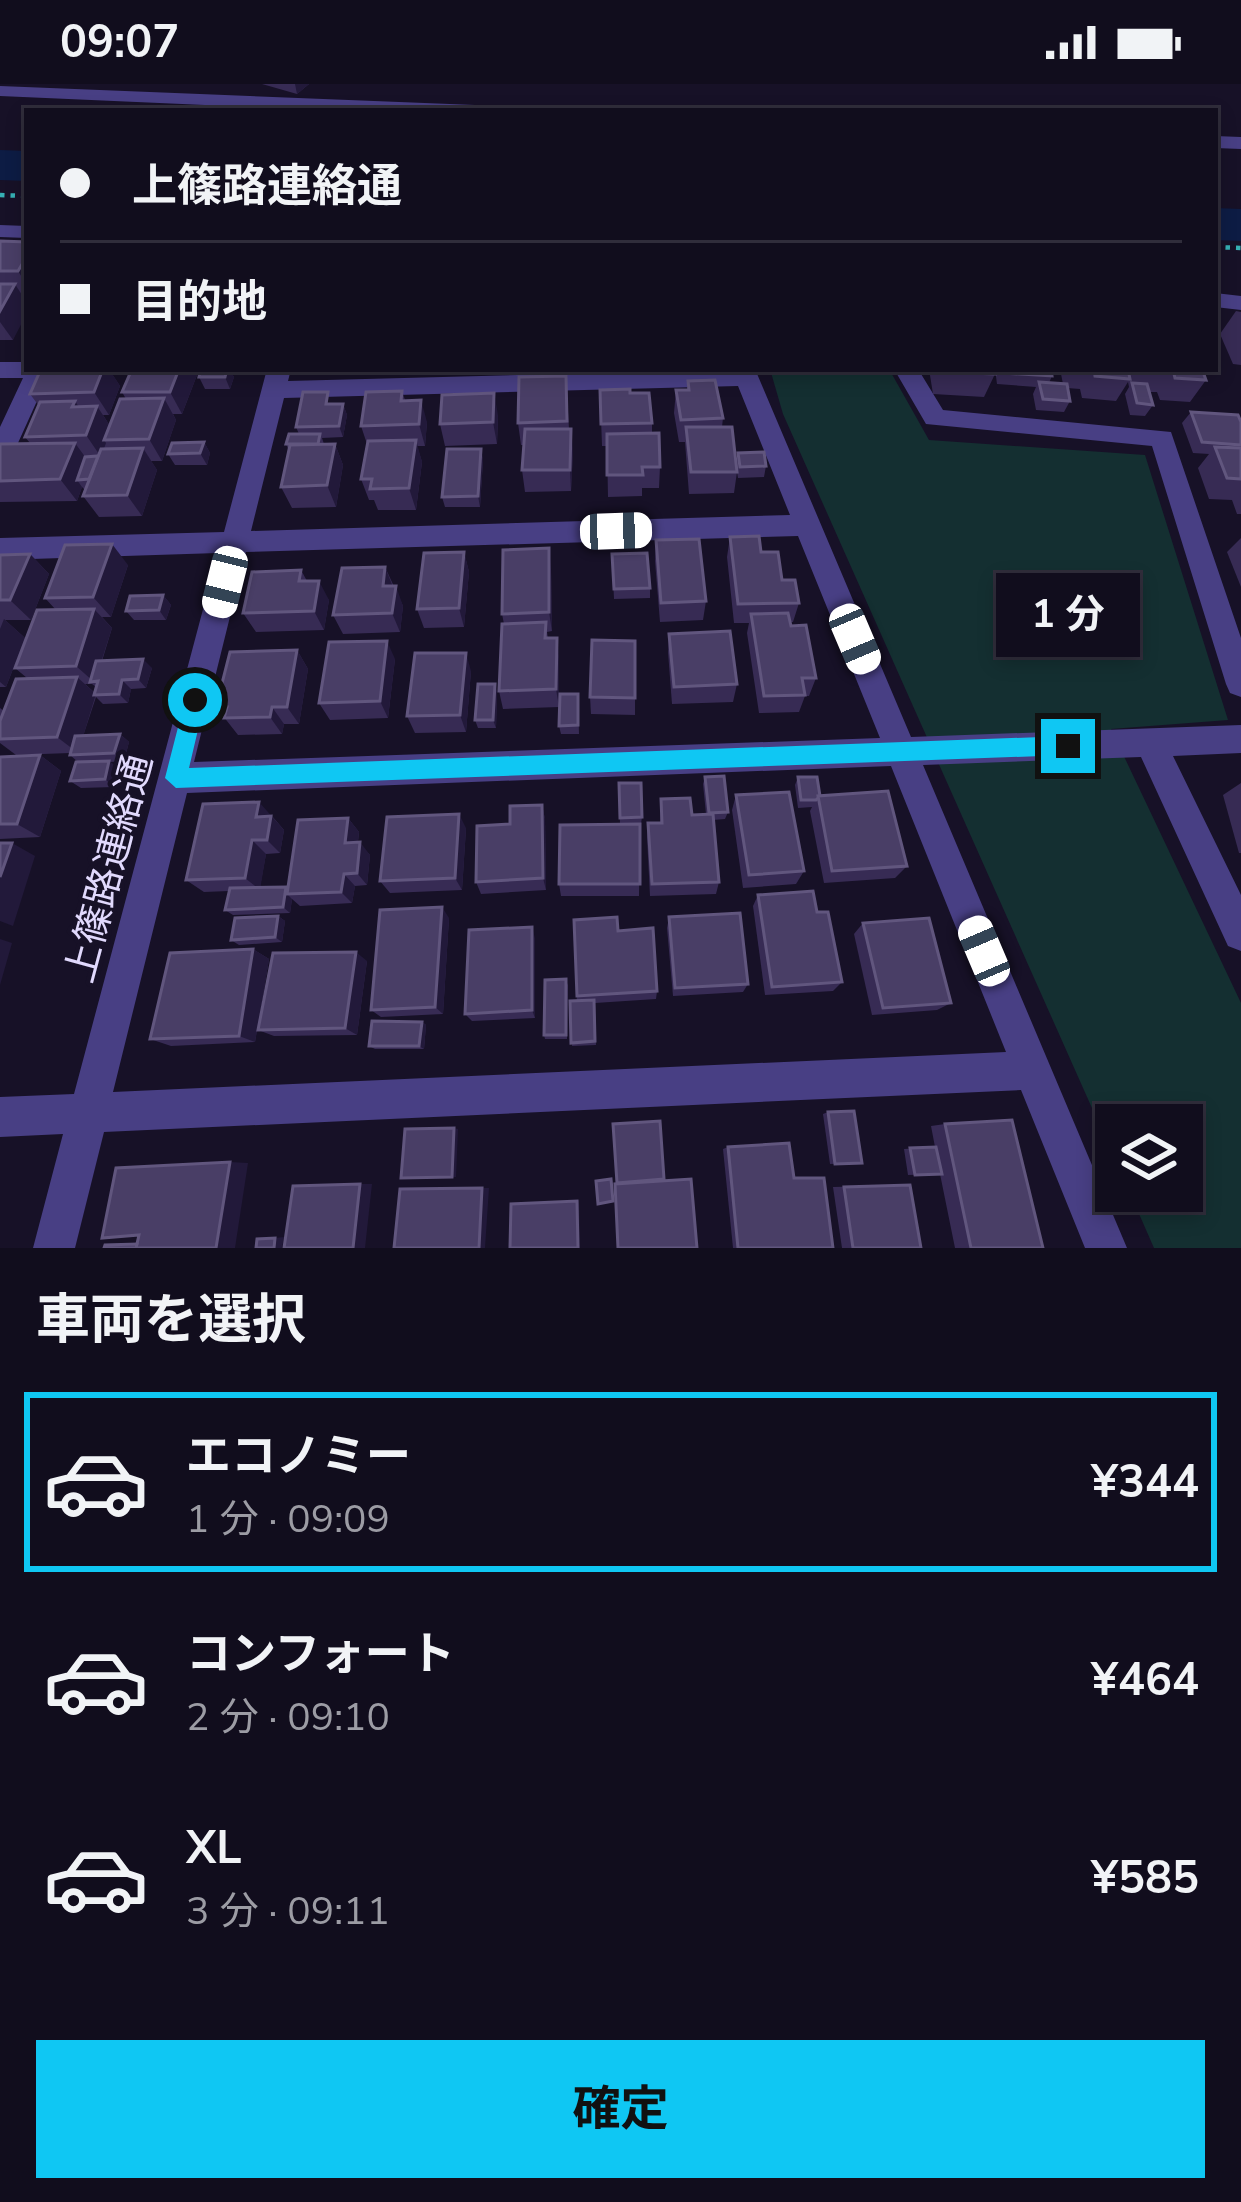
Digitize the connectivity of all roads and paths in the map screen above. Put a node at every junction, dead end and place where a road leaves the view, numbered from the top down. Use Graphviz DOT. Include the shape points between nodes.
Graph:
graph roads {
  1 [pos="0,91"];
  2 [pos="404,108"];
  3 [pos="38,372"];
  4 [pos="908,372"];
  5 [pos="744,373"];
  6 [pos="276,380"];
  7 [pos="0,454"];
  8 [pos="806,525"];
  9 [pos="235,543"];
  10 [pos="0,549"];
  11 [pos="1241,684"];
  12 [pos="1241,739"];
  13 [pos="1150,742"];
  14 [pos="903,753"];
  15 [pos="176,778"];
  16 [pos="1241,934"];
  17 [pos="1033,1070"];
  18 [pos="88,1112"];
  19 [pos="0,1117"];
  20 [pos="54,1248"];
  21 [pos="1106,1248"];
  1 -- 2 [label="street"];
  3 -- 7 [label="street"];
  4 -- 11 [label="street" via="935,418 1162,438"];
  5 -- 6 [label="street"];
  5 -- 8 [label="street"];
  6 -- 9 [label="street, 上篠路連絡通"];
  8 -- 9 [label="street"];
  8 -- 14 [label="street"];
  9 -- 10 [label="street"];
  9 -- 15 [label="street, 上篠路連絡通"];
  12 -- 13 [label="street"];
  13 -- 14 [label="street"];
  13 -- 16 [label="street"];
  14 -- 15 [label="street"];
  14 -- 17 [label="street"];
  15 -- 18 [label="street, 上篠路連絡通"];
  17 -- 18 [label="street"];
  17 -- 21 [label="street"];
  18 -- 19 [label="street"];
  18 -- 20 [label="street, 上篠路連絡通"];
}
